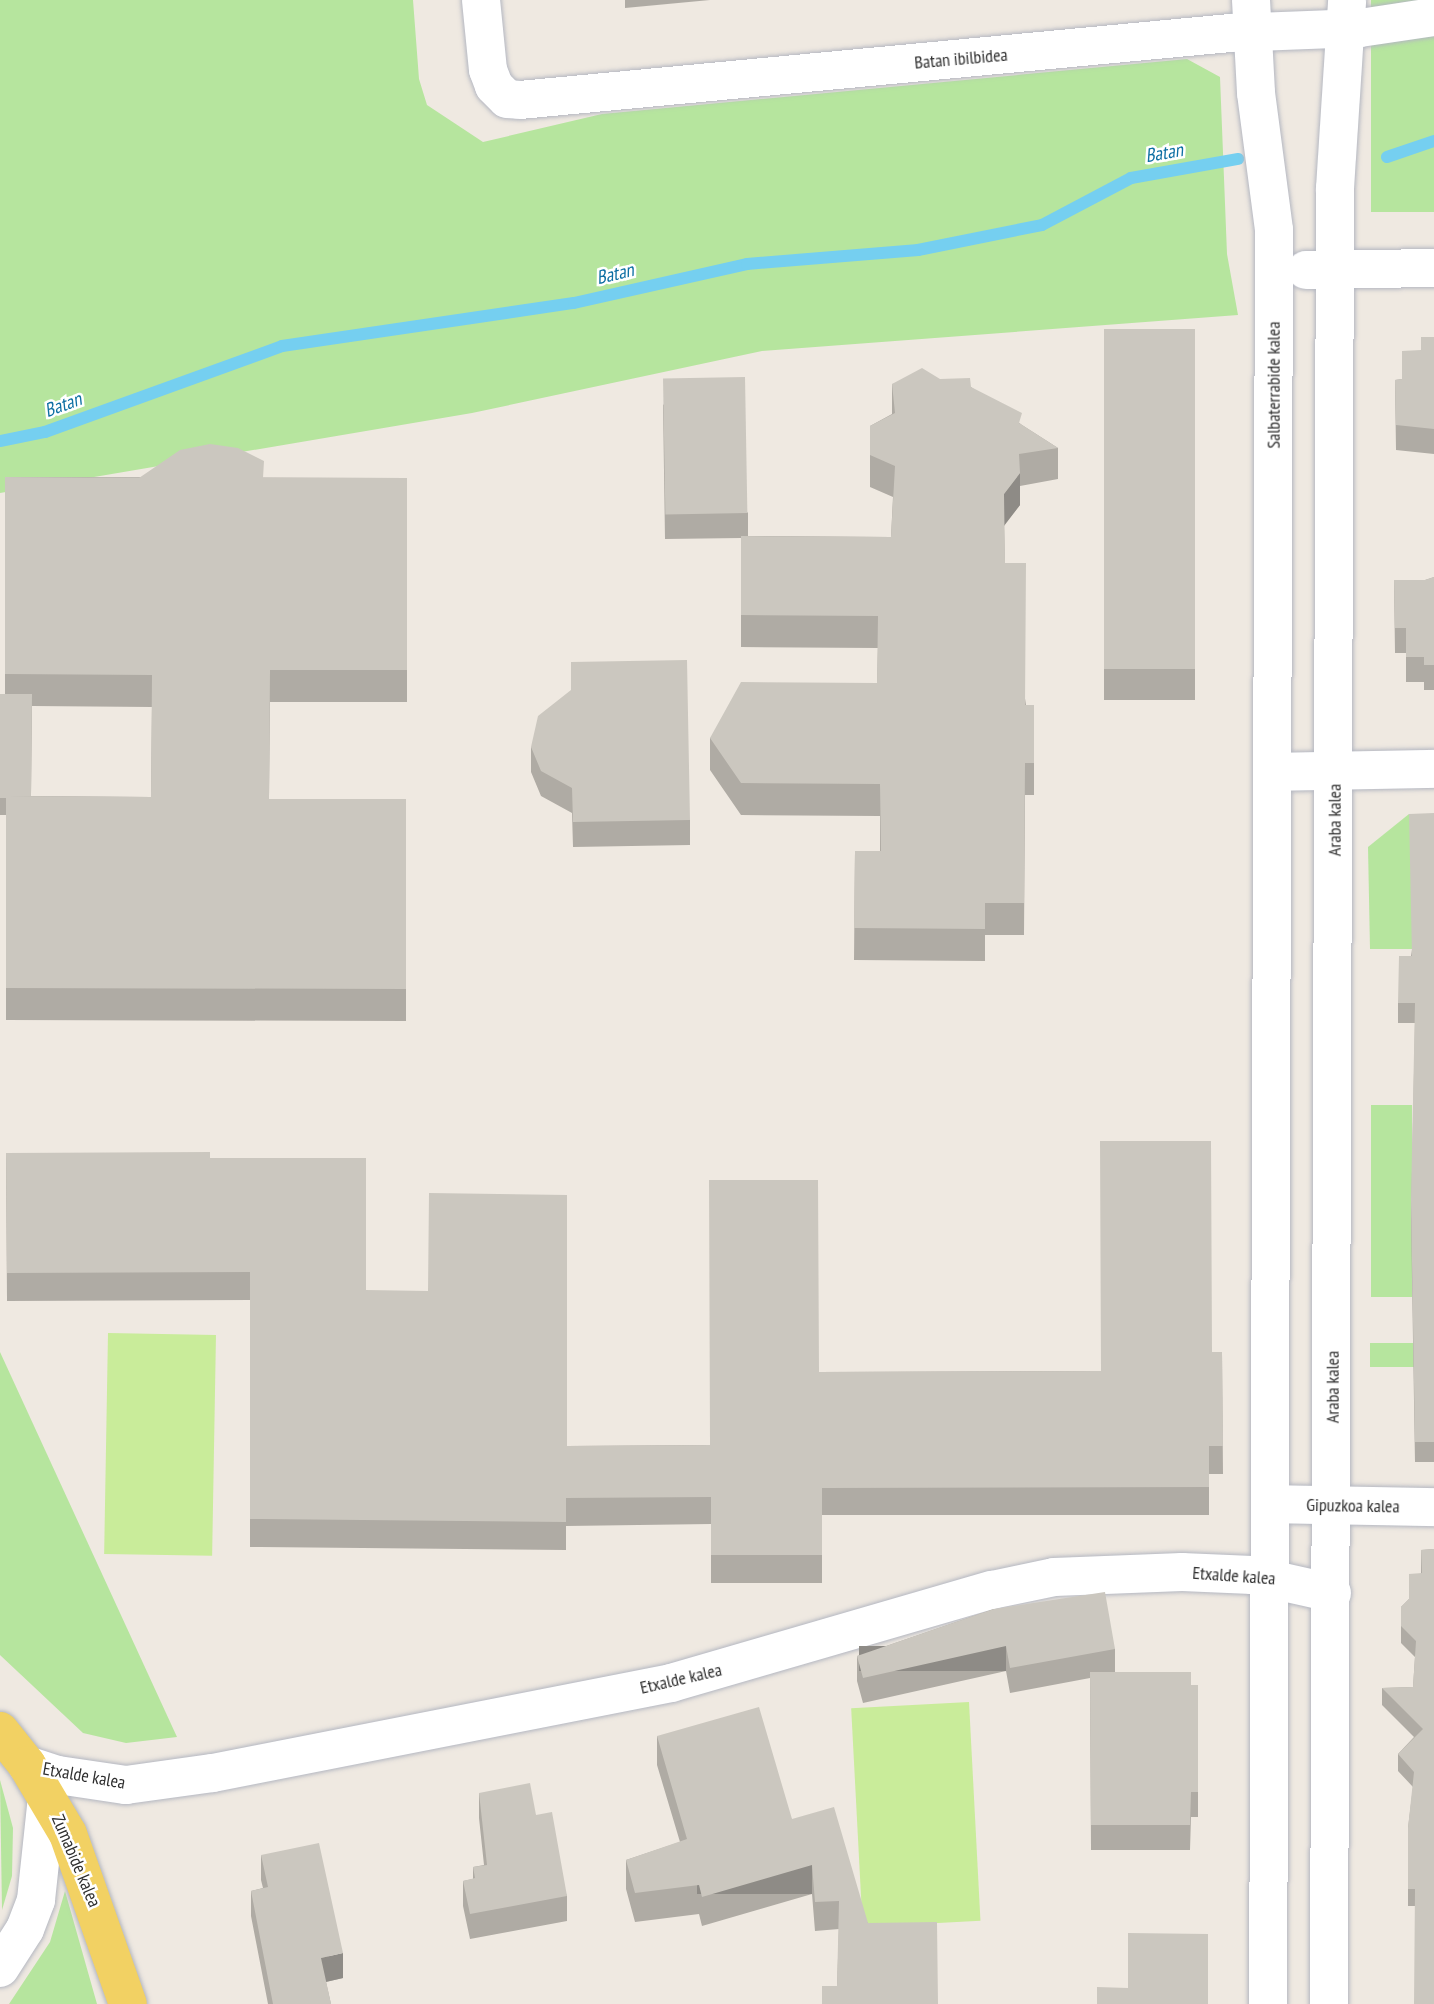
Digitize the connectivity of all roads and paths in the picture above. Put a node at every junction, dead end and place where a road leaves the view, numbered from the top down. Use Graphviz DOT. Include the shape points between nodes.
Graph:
graph roads {
  1 [pos="481,0"];
  2 [pos="1347,14"];
  3 [pos="1251,16"];
  4 [pos="1434,17"];
  5 [pos="1434,268"];
  6 [pos="1320,269"];
  7 [pos="1434,769"];
  8 [pos="1335,770"];
  9 [pos="1274,772"];
  10 [pos="1271,1504"];
  11 [pos="1333,1506"];
  12 [pos="1434,1507"];
  13 [pos="1271,1577"];
  14 [pos="1332,1592"];
  15 [pos="0,1731"];
  16 [pos="27,1765"];
  17 [pos="47,1797"];
  18 [pos="0,1968"];
  19 [pos="128,2004"];
  20 [pos="1268,2004"];
  21 [pos="1329,2004"];
  1 -- 3 [label="street, Batan ibilbidea" via="488,70 494,86 507,99 520,100"];
  2 -- 3 [label="street, Batan ibilbidea"];
  2 -- 4 [label="street, Batan ibilbidea"];
  2 -- 6 [label="street" via="1335,188"];
  3 -- 9 [label="street, Salbaterrabide kalea" via="1274,230"];
  5 -- 6 [label="street"];
  6 -- 8 [label="street"];
  7 -- 8 [label="street"];
  8 -- 9 [label="street"];
  8 -- 11 [label="street, Araba kalea"];
  9 -- 10 [label="street"];
  10 -- 11 [label="street, Gipuzkoa kalea"];
  10 -- 13 [label="street"];
  11 -- 12 [label="street, Gipuzkoa kalea"];
  11 -- 14 [label="street, Araba kalea"];
  13 -- 14 [label="street, Etxalde kalea"];
  13 -- 16 [label="street, Etxalde kalea" via="1182,1572 1054,1577 992,1590 671,1683 162,1782 105,1783"];
  13 -- 20 [label="street"];
  14 -- 21 [label="street, Araba kalea"];
  15 -- 16 [label="main road, Zumabide kalea"];
  16 -- 17 [label="main road, Zumabide kalea"];
  17 -- 18 [label="street" via="36,1900 25,1929"];
  17 -- 19 [label="main road, Zumabide kalea" via="83,1871"];
}
